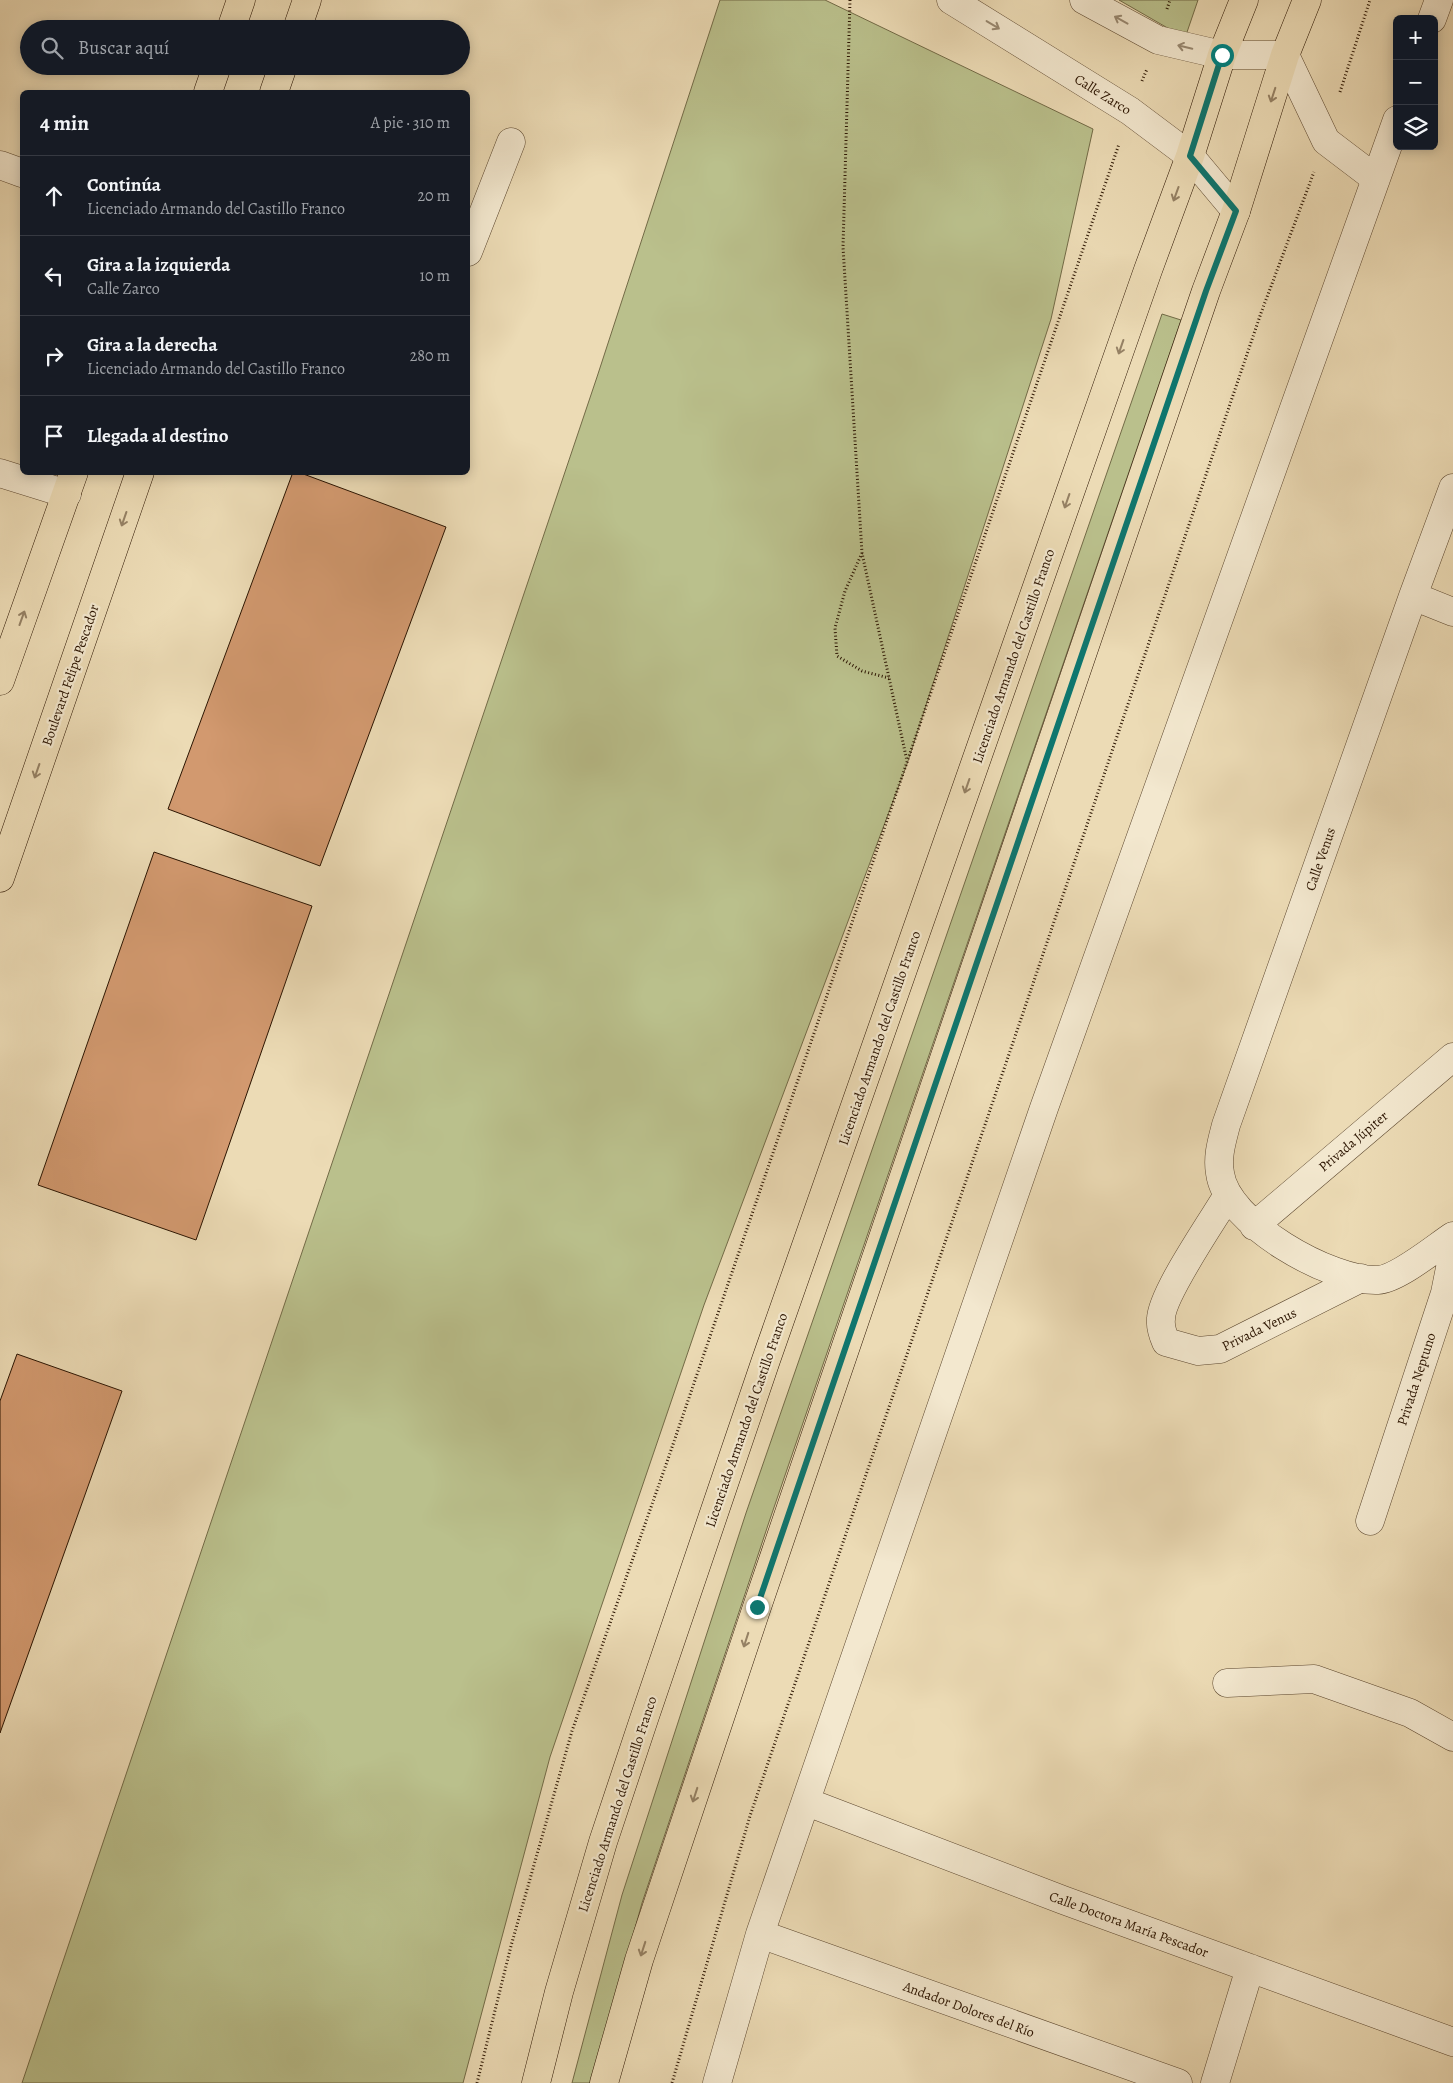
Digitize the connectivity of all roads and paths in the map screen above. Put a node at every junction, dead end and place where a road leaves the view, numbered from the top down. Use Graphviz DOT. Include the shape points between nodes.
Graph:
graph roads {
  1 [pos="241,0"];
  2 [pos="307,0"];
  3 [pos="850,0"];
  4 [pos="951,0"];
  5 [pos="1084,0"];
  6 [pos="1170,0"];
  7 [pos="1244,0"];
  8 [pos="1307,0"];
  9 [pos="1370,0"];
  10 [pos="1439,0"];
  11 [pos="1433,15"];
  12 [pos="234,20"];
  13 [pos="300,20"];
  14 [pos="1158,40"];
  15 [pos="1222,55"];
  16 [pos="1285,56"];
  17 [pos="214,75"];
  18 [pos="280,75"];
  19 [pos="209,90"];
  20 [pos="275,90"];
  21 [pos="1339,93"];
  22 [pos="1130,111"];
  23 [pos="1393,131"];
  24 [pos="1326,141"];
  25 [pos="511,142"];
  26 [pos="1190,156"];
  27 [pos="0,165"];
  28 [pos="20,172"];
  29 [pos="1376,179"];
  30 [pos="1236,211"];
  31 [pos="470,247"];
  32 [pos="0,473"];
  33 [pos="139,475"];
  34 [pos="71,483"];
  35 [pos="1453,488"];
  36 [pos="862,553"];
  37 [pos="1413,596"];
  38 [pos="1453,612"];
  39 [pos="889,678"];
  40 [pos="0,681"];
  41 [pos="907,764"];
  42 [pos="3,854"];
  43 [pos="1453,1057"];
  44 [pos="1228,1195"];
  45 [pos="1254,1226"];
  46 [pos="1453,1236"];
  47 [pos="1362,1278"];
  48 [pos="1370,1521"];
  49 [pos="1227,1683"];
  50 [pos="1453,1737"];
  51 [pos="807,1802"];
  52 [pos="760,1934"];
  53 [pos="1250,1968"];
  54 [pos="1453,2042"];
  55 [pos="477,2083"];
  56 [pos="536,2083"];
  57 [pos="604,2083"];
  58 [pos="672,2083"];
  59 [pos="717,2083"];
  60 [pos="1178,2083"];
  61 [pos="1215,2083"];
  1 -- 12 [label="main road"];
  2 -- 13 [label="main road"];
  3 -- 36 [label="path" via="842,247"];
  4 -- 22 [label="street, Calle Zarco, one-way"];
  14 -- 5 [label="street, one-way"];
  6 -- 14 [label="path"];
  7 -- 15 [label="main road, Licenciado Armando del Castillo Franco"];
  8 -- 16 [label="main road"];
  9 -- 21 [label="path"];
  10 -- 11 [label="street"];
  15 -- 14 [label="street, one-way"];
  14 -- 22 [label="path"];
  15 -- 16 [label="street"];
  15 -- 26 [label="main road, Licenciado Armando del Castillo Franco"];
  16 -- 24 [label="street"];
  16 -- 30 [label="main road, one-way"];
  17 -- 19 [label="main road"];
  18 -- 20 [label="main road"];
  22 -- 26 [label="street, Calle Zarco"];
  22 -- 41 [label="path"];
  23 -- 29 [label="street"];
  24 -- 29 [label="street"];
  24 -- 58 [label="path" via="1255,332 753,1806"];
  25 -- 31 [label="street"];
  26 -- 30 [label="street, Calle Zarco"];
  26 -- 56 [label="main road, Licenciado Armando del Castillo Franco, one-way" via="650,1700 603,1842"];
  27 -- 28 [label="street"];
  29 -- 51 [label="street" via="1048,1099"];
  30 -- 57 [label="main road, one-way" via="760,1597 639,1960"];
  32 -- 34 [label="street"];
  33 -- 42 [label="main road, Boulevard Felipe Pescador, one-way"];
  40 -- 34 [label="main road, one-way"];
  35 -- 37 [label="street, Calle Venus"];
  36 -- 39 [label="path"];
  36 -- 39 [label="path" via="845,591 835,628 837,656 862,671"];
  37 -- 38 [label="street"];
  37 -- 44 [label="street, Calle Venus" via="1226,1125 1219,1151 1220,1174"];
  39 -- 41 [label="path"];
  41 -- 55 [label="path" via="572,1731 510,1946"];
  43 -- 45 [label="street, Privada Júpiter"];
  44 -- 45 [label="street, Calle Venus"];
  44 -- 47 [label="street, Privada Venus" via="1166,1298 1160,1319 1166,1342 1198,1351 1220,1350"];
  45 -- 47 [label="street, Calle Venus" via="1302,1257 1337,1272"];
  46 -- 47 [label="street" via="1402,1271 1380,1280"];
  46 -- 48 [label="street, Privada Neptuno" via="1444,1293"];
  49 -- 50 [label="street" via="1314,1679 1410,1713"];
  51 -- 52 [label="street"];
  51 -- 53 [label="street, Calle Doctora María Pescador"];
  52 -- 59 [label="street"];
  52 -- 60 [label="street, Andador Dolores del Río"];
  53 -- 54 [label="street, Calle Doctora María Pescador"];
  53 -- 61 [label="street"];
}
